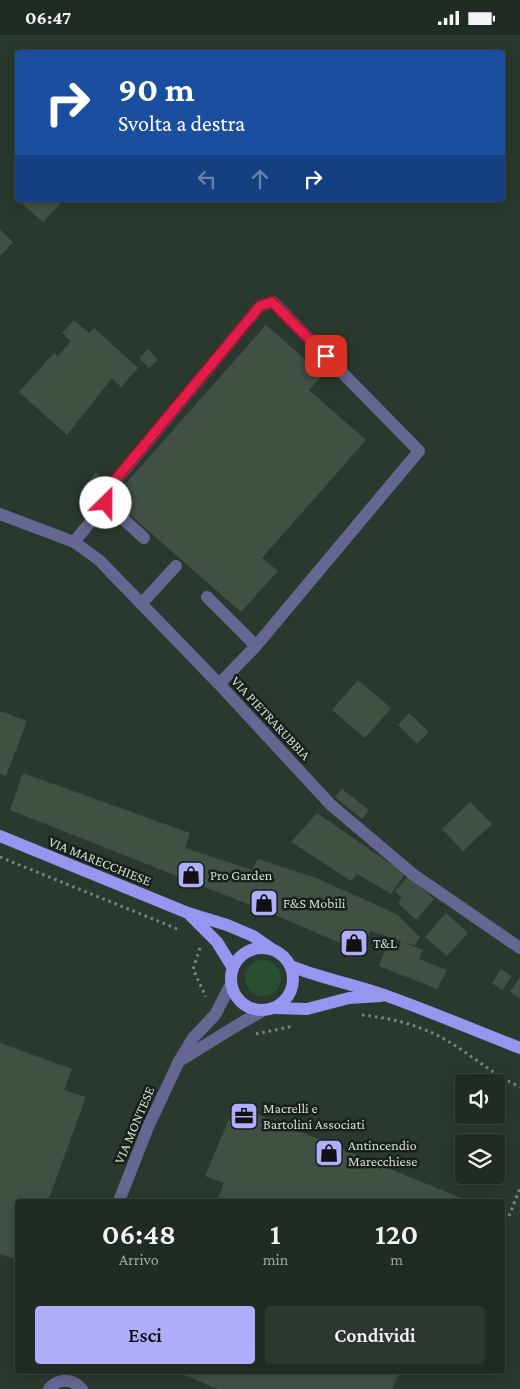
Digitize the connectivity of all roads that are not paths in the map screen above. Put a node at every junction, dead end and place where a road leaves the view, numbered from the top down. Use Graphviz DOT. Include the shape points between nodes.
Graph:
graph roads {
  1 [pos="106,503"];
  2 [pos="0,513"];
  3 [pos="144,538"];
  4 [pos="74,543"];
  5 [pos="176,566"];
  6 [pos="206,597"];
  7 [pos="141,603"];
  8 [pos="256,646"];
  9 [pos="219,685"];
  10 [pos="0,836"];
  11 [pos="188,913"];
  12 [pos="520,948"];
  13 [pos="273,949"];
  14 [pos="291,966"];
  15 [pos="233,968"];
  16 [pos="231,985"];
  17 [pos="387,996"];
  18 [pos="270,1009"];
  19 [pos="520,1048"];
  20 [pos="179,1061"];
  21 [pos="120,1199"];
  22 [pos="56,1374"];
  23 [pos="80,1374"];
  24 [pos="50,1387"];
  25 [pos="82,1389"];
  1 -- 3 [label="street"];
  1 -- 4 [label="street"];
  1 -- 8 [label="street" via="106,491 260,306 272,302 418,451"];
  2 -- 4 [label="street, VIA PIETRARUBBIA"];
  4 -- 7 [label="street, VIA PIETRARUBBIA" via="99,560"];
  5 -- 7 [label="street"];
  6 -- 8 [label="street"];
  7 -- 9 [label="street, VIA PIETRARUBBIA"];
  8 -- 9 [label="street"];
  9 -- 12 [label="street, VIA PIETRARUBBIA" via="332,805 414,875"];
  10 -- 11 [label="main road, VIA MARECCHIESE"];
  11 -- 13 [label="main road, VIA MARECCHIESE" via="253,936"];
  11 -- 15 [label="main road, VIA MARECCHIESE" via="217,941"];
  13 -- 14 [label="main road, VIA MARECCHIESE"];
  13 -- 15 [label="main road" via="264,947 245,953"];
  14 -- 17 [label="main road, VIA MARECCHIESE"];
  14 -- 18 [label="main road" via="294,975 290,995"];
  15 -- 16 [label="main road"];
  16 -- 18 [label="main road, VIA MARECCHIESE" via="245,1005 254,1009"];
  16 -- 20 [label="street, VIA MONTESE" via="215,1015 193,1038"];
  17 -- 18 [label="main road, VIA MARECCHIESE" via="349,998 307,1009"];
  17 -- 19 [label="main road, VIA MARECCHIESE"];
  18 -- 20 [label="street"];
  20 -- 21 [label="street, VIA MONTESE"];
  22 -- 24 [label="street"];
  23 -- 25 [label="street"];
  24 -- 25 [label="street" via="65,1380"];
}
